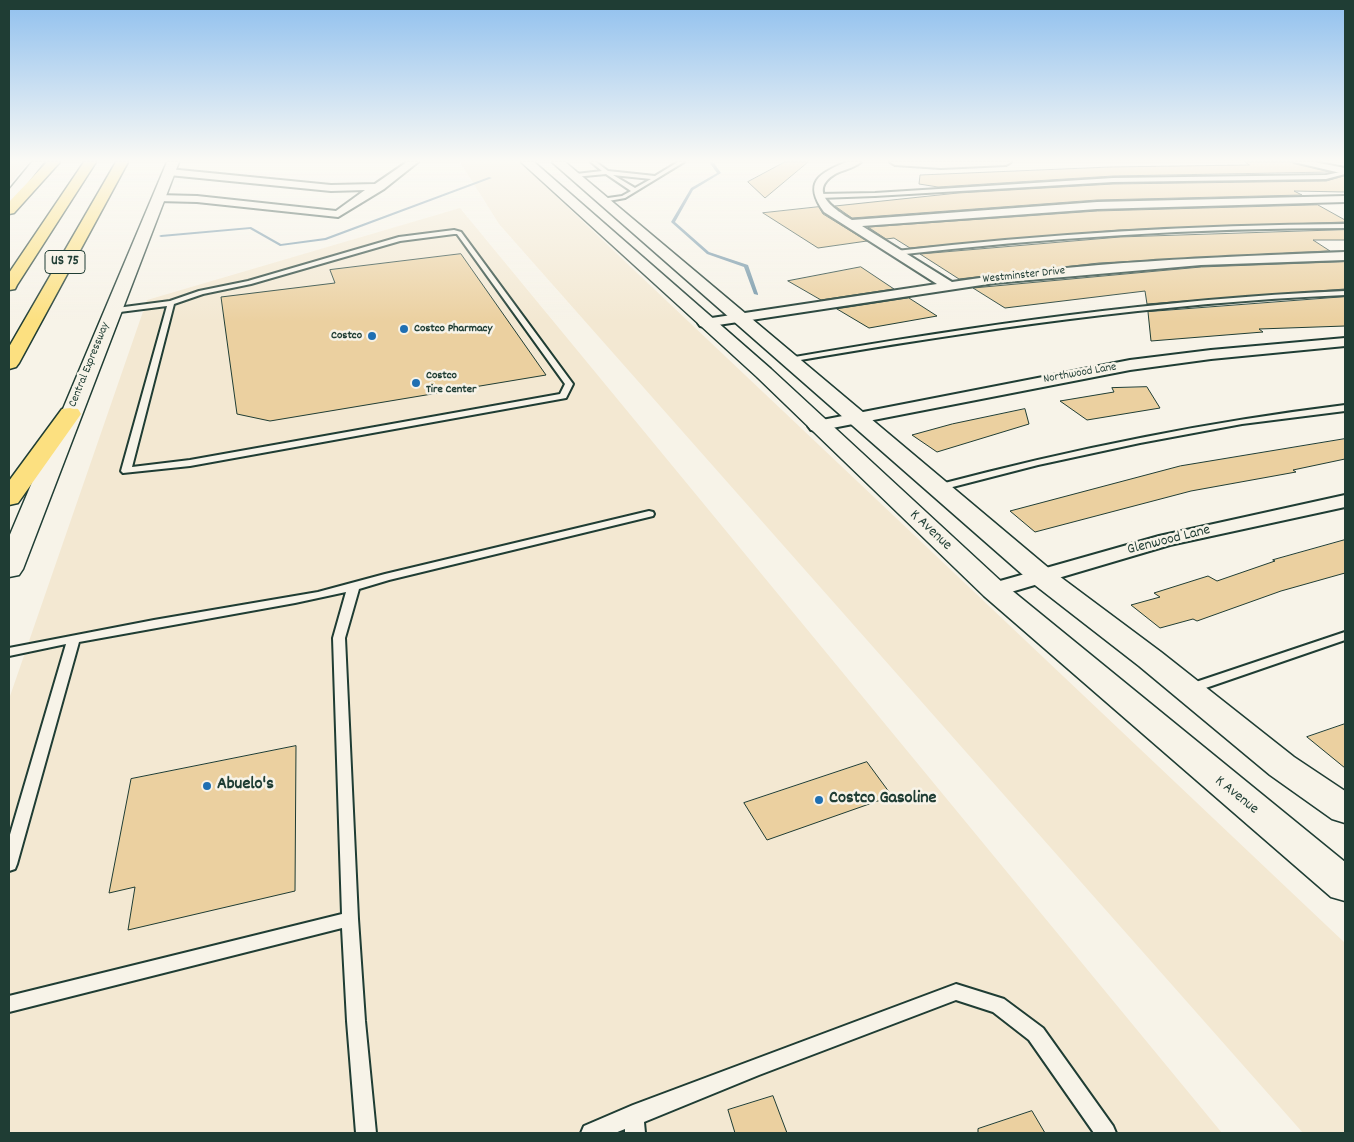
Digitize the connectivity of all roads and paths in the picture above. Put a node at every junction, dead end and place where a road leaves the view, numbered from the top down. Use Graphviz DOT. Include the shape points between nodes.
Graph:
graph roads {
  1 [pos="55,215"];
  2 [pos="92,215"];
  3 [pos="151,215"];
  4 [pos="609,215"];
  5 [pos="621,215"];
  6 [pos="836,215"];
  7 [pos="955,215"];
  8 [pos="850,224"];
  9 [pos="1345,226"];
  10 [pos="896,253"];
  11 [pos="1345,256"];
  12 [pos="9,285"];
  13 [pos="948,285"];
  14 [pos="1345,293"];
  15 [pos="171,303"];
  16 [pos="112,311"];
  17 [pos="739,317"];
  18 [pos="705,323"];
  19 [pos="1345,342"];
  20 [pos="789,360"];
  21 [pos="9,362"];
  22 [pos="1345,408"];
  23 [pos="70,414"];
  24 [pos="856,419"];
  25 [pos="818,426"];
  26 [pos="938,488"];
  27 [pos="9,498"];
  28 [pos="1345,501"];
  29 [pos="649,514"];
  30 [pos="9,569"];
  31 [pos="1041,576"];
  32 [pos="353,588"];
  33 [pos="994,590"];
  34 [pos="1345,636"];
  35 [pos="74,639"];
  36 [pos="9,652"];
  37 [pos="1188,689"];
  38 [pos="1345,809"];
  39 [pos="9,864"];
  40 [pos="1344,882"];
  41 [pos="350,919"];
  42 [pos="9,1004"];
  43 [pos="634,1124"];
  44 [pos="366,1133"];
  45 [pos="591,1133"];
  46 [pos="1106,1133"];
  1 -- 12 [label="highway, US 75"];
  2 -- 21 [label="highway, US 75"];
  3 -- 16 [label="main road, Central Expressway"];
  4 -- 18 [label="main road, K Avenue"];
  5 -- 17 [label="main road, K Avenue"];
  6 -- 8 [label="street"];
  7 -- 8 [label="street"];
  8 -- 10 [label="street"];
  9 -- 10 [label="lane" via="1125,232"];
  10 -- 13 [label="street"];
  11 -- 13 [label="street, Westminster Drive" via="1202,261"];
  13 -- 17 [label="street, Westminster Drive"];
  14 -- 20 [label="lane" via="1181,303 1085,313 1006,323"];
  15 -- 15 [label="lane" via="126,471 190,463 562,396 569,384 459,233 399,239"];
  15 -- 16 [label="lane"];
  16 -- 23 [label="main road, Central Expressway"];
  17 -- 18 [label="street, Westminster Drive"];
  17 -- 20 [label="main road, K Avenue"];
  18 -- 25 [label="main road, K Avenue" via="764,373"];
  19 -- 24 [label="street, Northwood Lane" via="1132,365 994,389"];
  20 -- 24 [label="main road, K Avenue"];
  22 -- 26 [label="lane" via="1142,438"];
  23 -- 27 [label="highway"];
  23 -- 30 [label="main road, Central Expressway"];
  24 -- 25 [label="street, Northwood Lane"];
  24 -- 26 [label="main road, K Avenue"];
  25 -- 33 [label="main road, K Avenue"];
  26 -- 31 [label="main road, K Avenue"];
  28 -- 31 [label="street, Glenwood Lane" via="1166,540"];
  29 -- 32 [label="lane" via="385,577"];
  31 -- 33 [label="street, Glenwood Lane"];
  31 -- 37 [label="main road, K Avenue"];
  32 -- 35 [label="lane"];
  32 -- 41 [label="lane" via="339,638"];
  33 -- 40 [label="main road, K Avenue" via="1214,777"];
  34 -- 37 [label="lane"];
  35 -- 36 [label="lane"];
  35 -- 39 [label="lane"];
  37 -- 38 [label="main road, K Avenue" via="1282,766"];
  41 -- 42 [label="lane"];
  41 -- 44 [label="lane"];
  43 -- 45 [label="lane"];
  43 -- 46 [label="lane" via="956,992 998,1005 1036,1034"];
}
